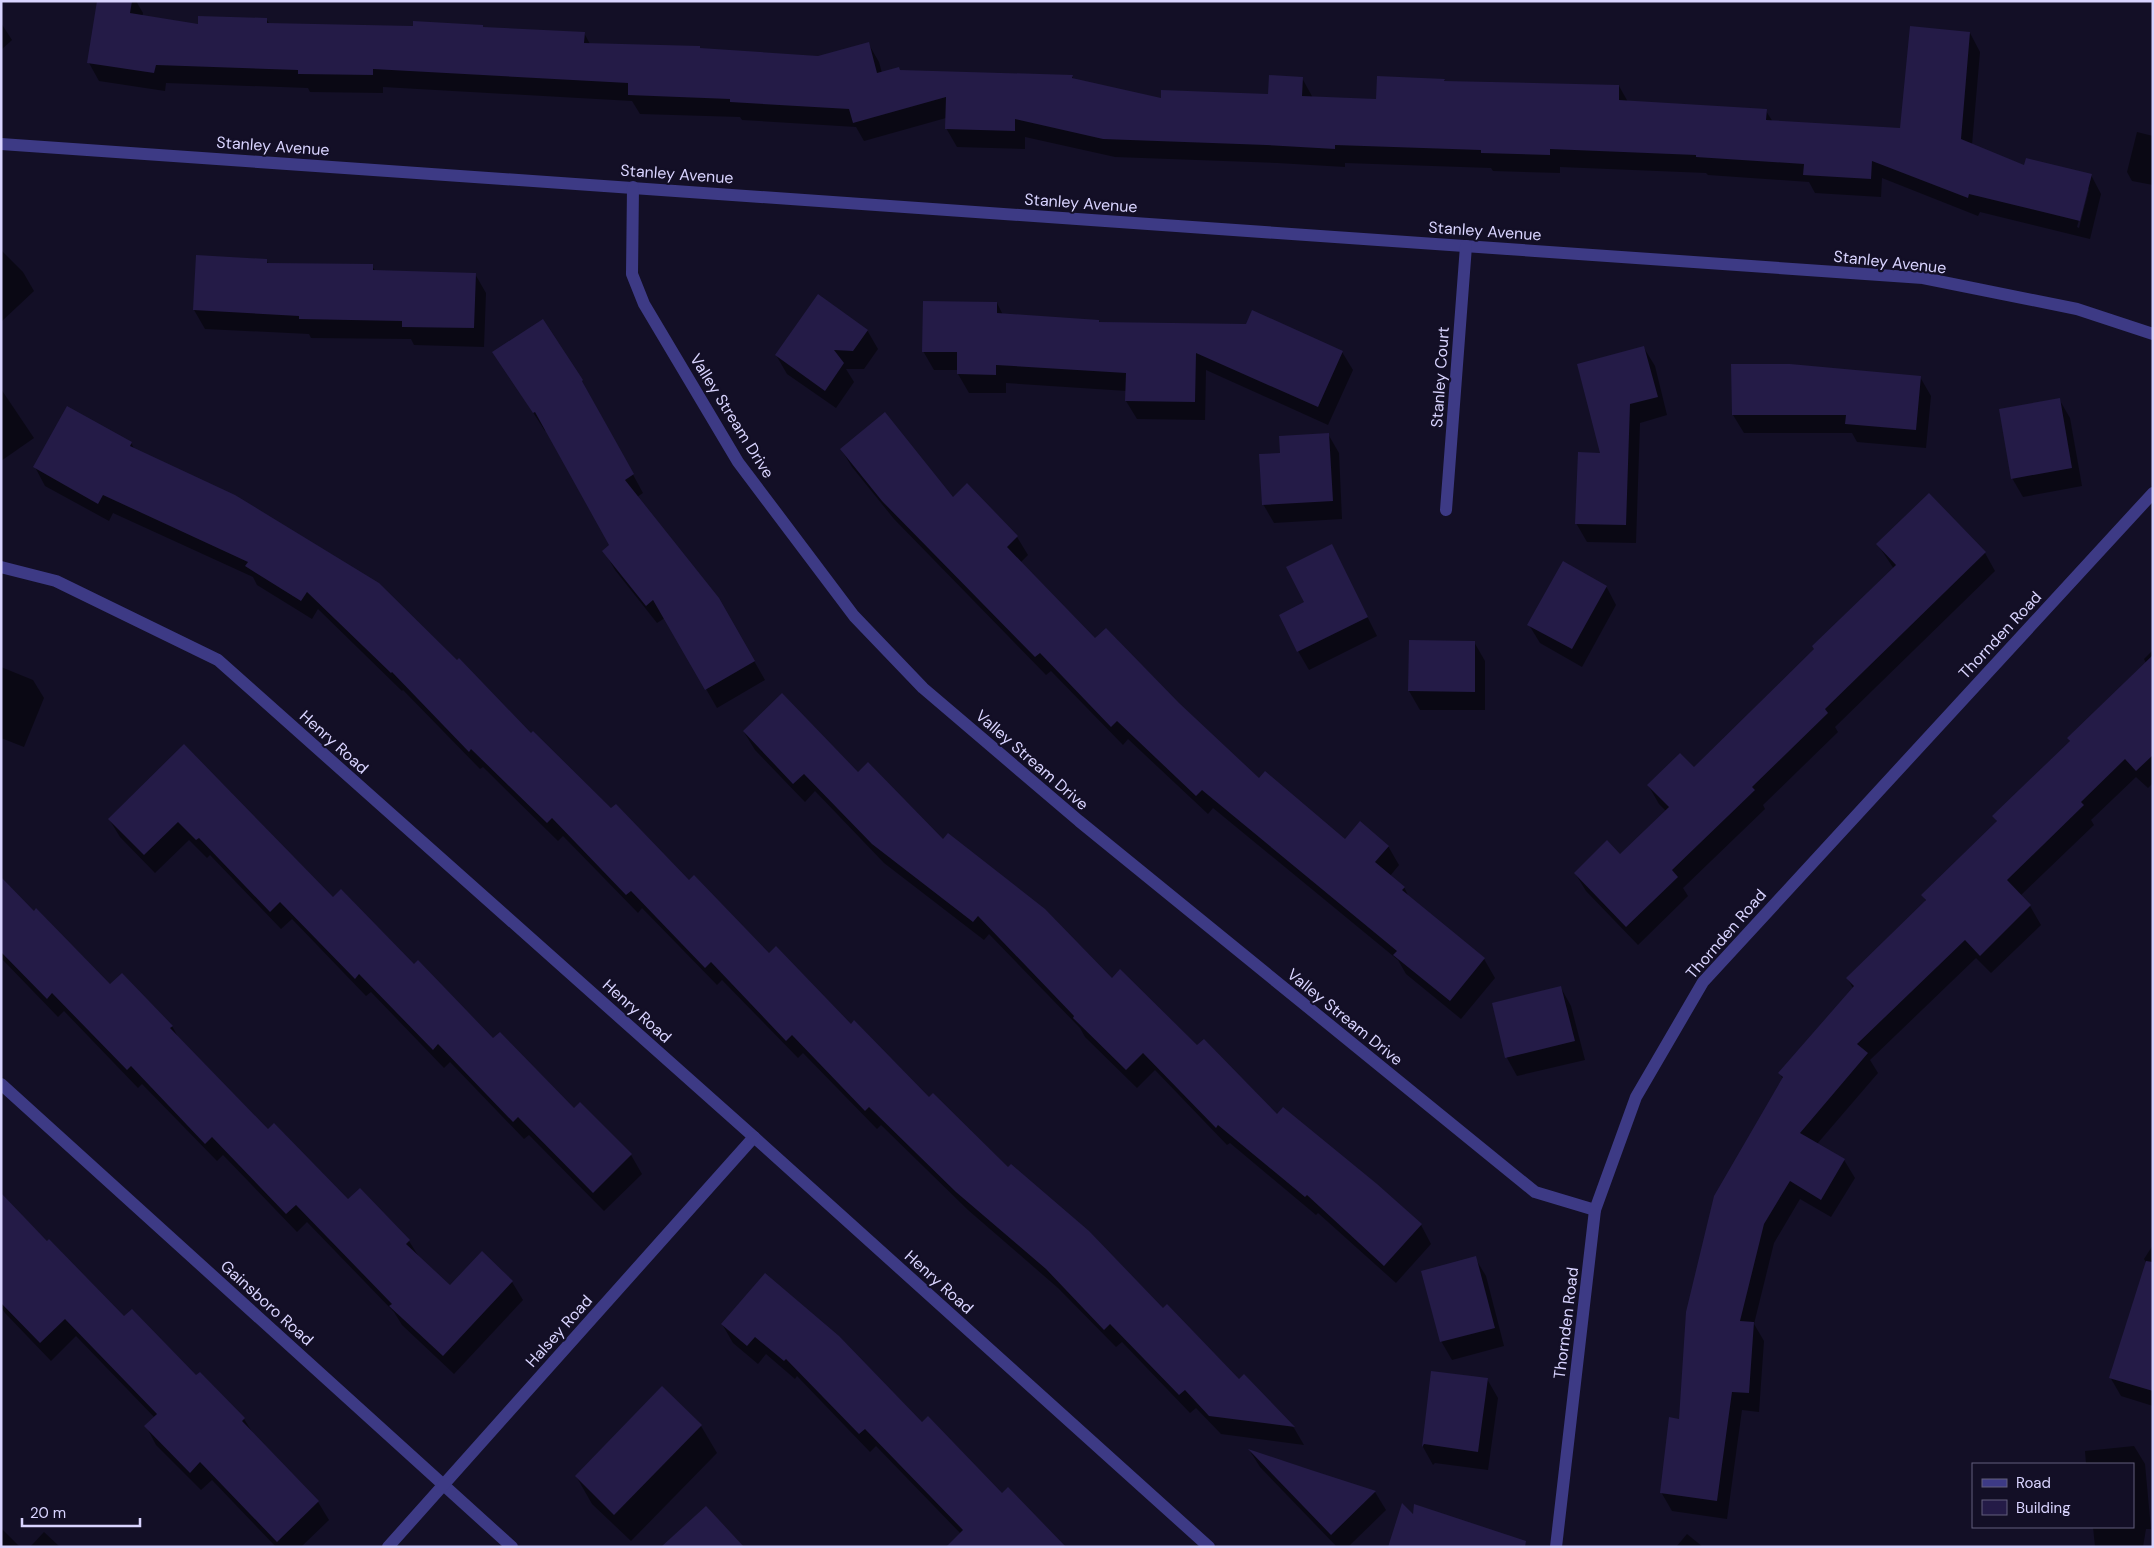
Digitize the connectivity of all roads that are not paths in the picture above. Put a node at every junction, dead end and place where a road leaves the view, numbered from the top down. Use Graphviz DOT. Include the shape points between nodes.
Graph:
graph roads {
  1 [pos="1,144"];
  2 [pos="633,187"];
  3 [pos="1466,246"];
  4 [pos="2153,334"];
  5 [pos="2153,493"];
  6 [pos="1446,510"];
  7 [pos="1,567"];
  8 [pos="1,1084"];
  9 [pos="754,1137"];
  10 [pos="1595,1210"];
  11 [pos="444,1486"];
  12 [pos="388,1547"];
  13 [pos="512,1547"];
  14 [pos="1209,1547"];
  15 [pos="1556,1547"];
  1 -- 2 [label="street, Stanley Avenue"];
  2 -- 3 [label="street, Stanley Avenue"];
  2 -- 10 [label="street, Valley Stream Drive" via="632,274 644,304 738,462 854,616 923,688 1079,821 1534,1192"];
  3 -- 4 [label="street, Stanley Avenue" via="1923,278 2077,309"];
  3 -- 6 [label="street, Stanley Court"];
  5 -- 10 [label="street, Thornden Road" via="1703,982 1636,1098"];
  7 -- 9 [label="street, Henry Road" via="56,582 218,660"];
  8 -- 11 [label="street, Gainsboro Road"];
  9 -- 11 [label="street, Halsey Road"];
  9 -- 14 [label="street, Henry Road"];
  10 -- 15 [label="street, Thornden Road"];
  11 -- 12 [label="street, Halsey Road"];
  11 -- 13 [label="street, Gainsboro Road"];
}
